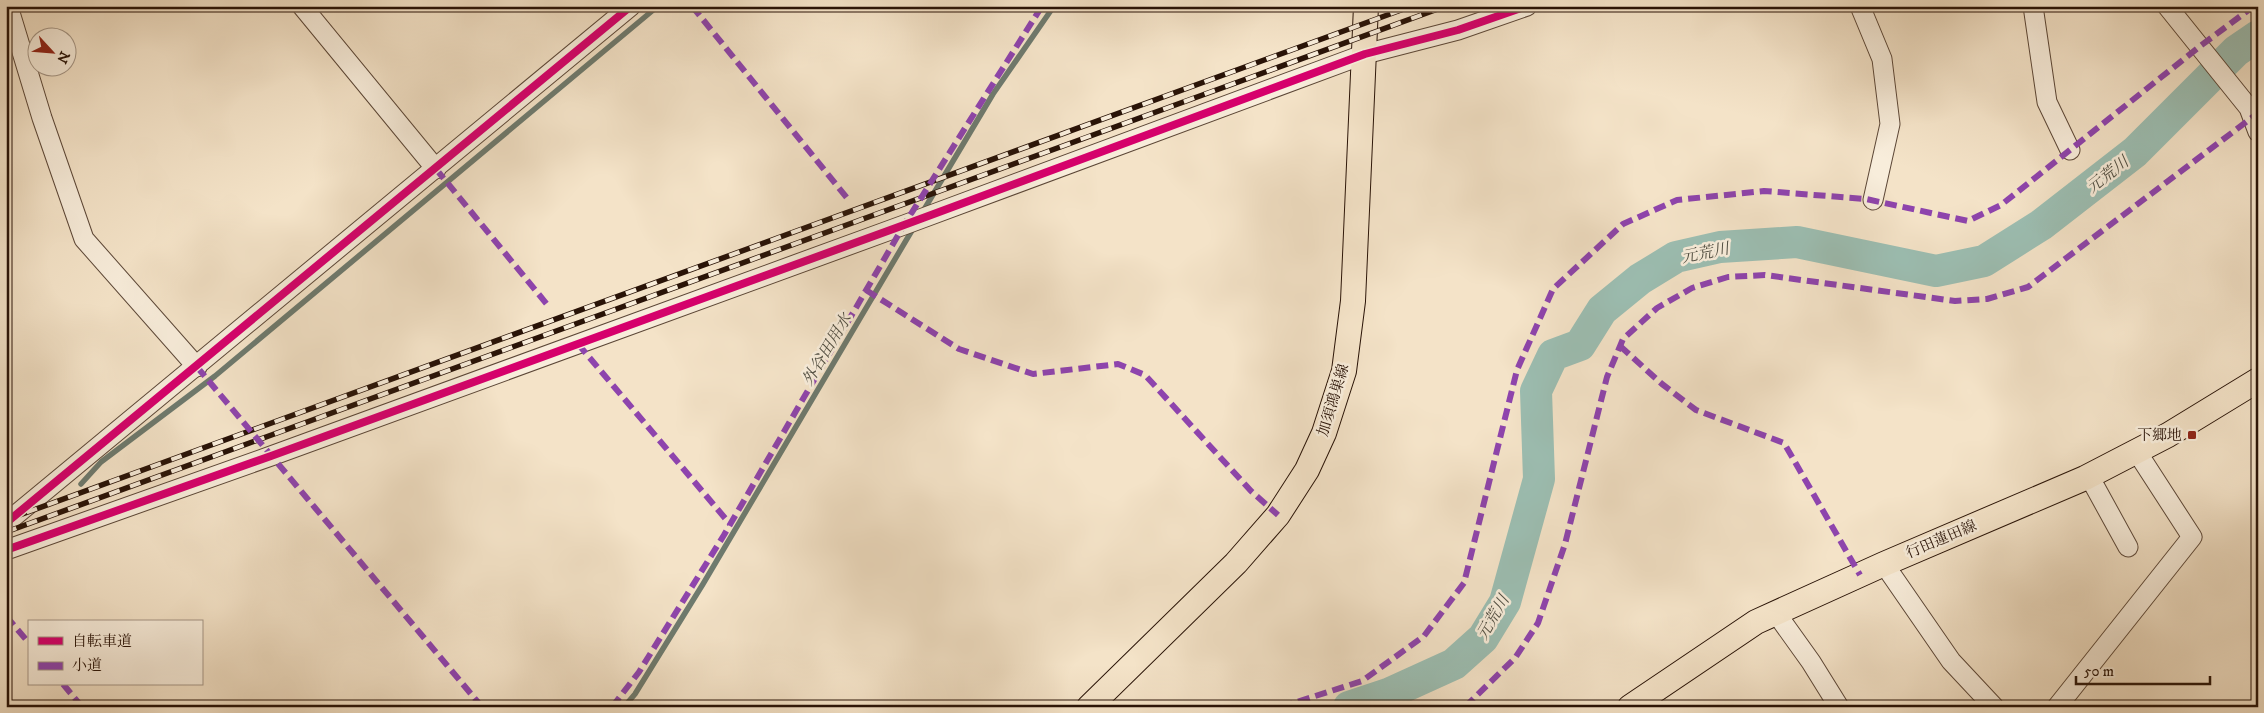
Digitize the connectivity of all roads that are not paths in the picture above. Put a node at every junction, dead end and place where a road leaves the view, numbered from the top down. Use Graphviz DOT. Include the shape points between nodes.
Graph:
graph roads {
  1 [pos="8,6"];
  2 [pos="302,6"];
  3 [pos="631,6"];
  4 [pos="1366,6"];
  5 [pos="1527,6"];
  6 [pos="1860,6"];
  7 [pos="2033,6"];
  8 [pos="2167,6"];
  9 [pos="1365,54"];
  10 [pos="2258,132"];
  11 [pos="2070,150"];
  12 [pos="436,168"];
  13 [pos="1873,200"];
  14 [pos="197,367"];
  15 [pos="2258,380"];
  16 [pos="2137,452"];
  17 [pos="2089,476"];
  18 [pos="6,523"];
  19 [pos="2128,547"];
  20 [pos="6,550"];
  21 [pos="1884,564"];
  22 [pos="1776,613"];
  23 [pos="1090,707"];
  24 [pos="1630,707"];
  25 [pos="1839,707"];
  26 [pos="1994,707"];
  27 [pos="2057,707"];
  1 -- 14 [label="street" via="84,240"];
  2 -- 12 [label="street"];
  3 -- 12 [label="street"];
  4 -- 9 [label="main road, 加須鴻巣線"];
  5 -- 9 [label="street" via="1458,30"];
  6 -- 13 [label="street" via="1882,59 1890,124"];
  7 -- 11 [label="street" via="2047,102"];
  8 -- 10 [label="street" via="2249,108"];
  9 -- 20 [label="street" via="867,239"];
  9 -- 23 [label="main road, 加須鴻巣線" via="1350,325 1344,370 1324,434 1302,478 1278,515 1236,563"];
  12 -- 14 [label="street"];
  14 -- 18 [label="street"];
  15 -- 16 [label="main road, 行田蓮田線"];
  16 -- 17 [label="main road, 行田蓮田線"];
  16 -- 27 [label="street" via="2192,537"];
  17 -- 19 [label="street"];
  17 -- 21 [label="main road, 行田蓮田線"];
  21 -- 22 [label="main road, 行田蓮田線"];
  21 -- 26 [label="street" via="1952,661"];
  22 -- 24 [label="main road, 行田蓮田線" via="1756,622"];
  22 -- 25 [label="street"];
}
